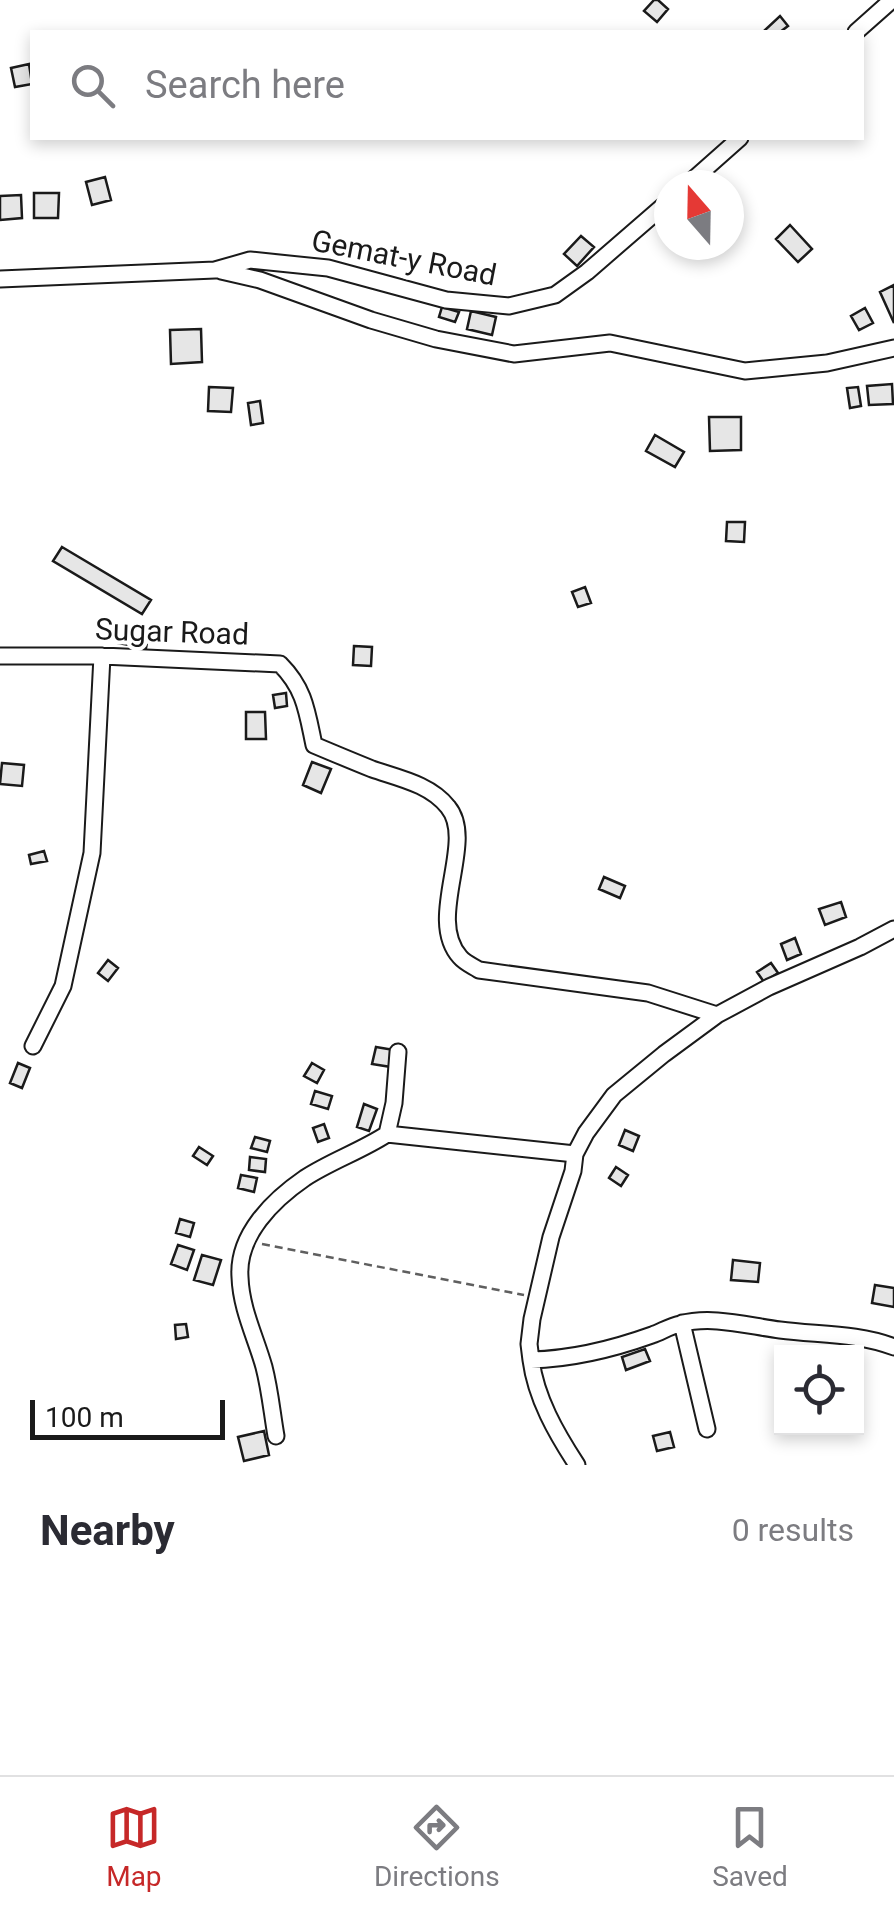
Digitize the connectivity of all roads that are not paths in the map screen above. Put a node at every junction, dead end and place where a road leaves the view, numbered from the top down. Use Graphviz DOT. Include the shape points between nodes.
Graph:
graph roads {
  1 [pos="892,0"];
  2 [pos="858,30"];
  3 [pos="738,140"];
  4 [pos="704,170"];
  5 [pos="654,213"];
  6 [pos="215,270"];
  7 [pos="0,279"];
  8 [pos="894,348"];
  9 [pos="0,656"];
  10 [pos="102,656"];
  11 [pos="894,929"];
  12 [pos="717,1016"];
  13 [pos="33,1046"];
  14 [pos="398,1052"];
  15 [pos="387,1134"];
  16 [pos="575,1154"];
  17 [pos="682,1323"];
  18 [pos="894,1347"];
  19 [pos="531,1360"];
  20 [pos="707,1429"];
  21 [pos="276,1436"];
  22 [pos="577,1465"];
  1 -- 2 [label="street"];
  3 -- 4 [label="street"];
  5 -- 6 [label="street, Gemat-y Road" via="555,295 509,306 446,300 328,268 250,260"];
  6 -- 7 [label="street"];
  6 -- 8 [label="street" via="436,339 514,354 610,343 744,371 827,364"];
  9 -- 10 [label="street, Sugar Road"];
  10 -- 12 [label="street, Sugar Road" via="280,664 295,680 314,745 428,789 454,817 458,835 447,914 452,946 462,960 479,970 648,994"];
  10 -- 13 [label="street" via="92,852 64,986"];
  11 -- 12 [label="street"];
  12 -- 16 [label="street" via="614,1095"];
  14 -- 15 [label="street"];
  15 -- 16 [label="street"];
  15 -- 21 [label="street" via="308,1176 274,1202 246,1241 239,1274"];
  16 -- 19 [label="street" via="537,1298"];
  17 -- 18 [label="street" via="716,1321"];
  17 -- 19 [label="street" via="564,1359"];
  17 -- 20 [label="street"];
  19 -- 22 [label="street" via="546,1410"];
}
